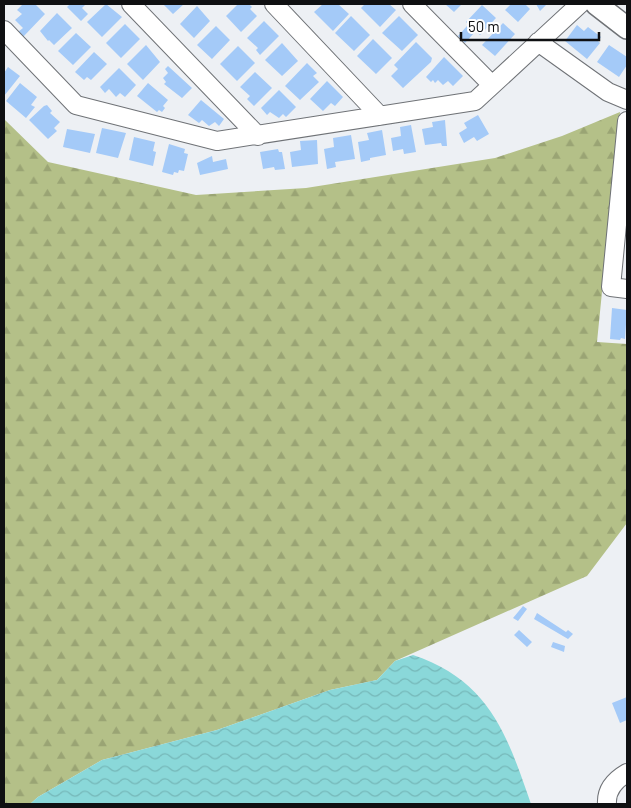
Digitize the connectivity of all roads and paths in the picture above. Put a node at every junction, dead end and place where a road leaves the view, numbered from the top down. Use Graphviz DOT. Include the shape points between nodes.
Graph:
graph roads {
  1 [pos="131,4"];
  2 [pos="274,4"];
  3 [pos="412,4"];
  4 [pos="580,4"];
  5 [pos="596,4"];
  6 [pos="627,28"];
  7 [pos="4,30"];
  8 [pos="538,42"];
  9 [pos="492,85"];
  10 [pos="627,100"];
  11 [pos="380,116"];
  12 [pos="627,120"];
  13 [pos="258,136"];
  14 [pos="623,198"];
  15 [pos="627,289"];
  16 [pos="627,773"];
  17 [pos="606,804"];
  1 -- 13 [label="street"];
  2 -- 11 [label="street"];
  3 -- 9 [label="street"];
  4 -- 8 [label="street"];
  5 -- 6 [label="street"];
  7 -- 13 [label="street" via="76,105 217,141"];
  8 -- 9 [label="street"];
  8 -- 10 [label="street" via="608,92"];
  9 -- 11 [label="street" via="475,101"];
  11 -- 13 [label="street"];
  12 -- 14 [label="street"];
  14 -- 15 [label="street" via="611,287"];
  16 -- 17 [label="street" via="608,791"];
}
